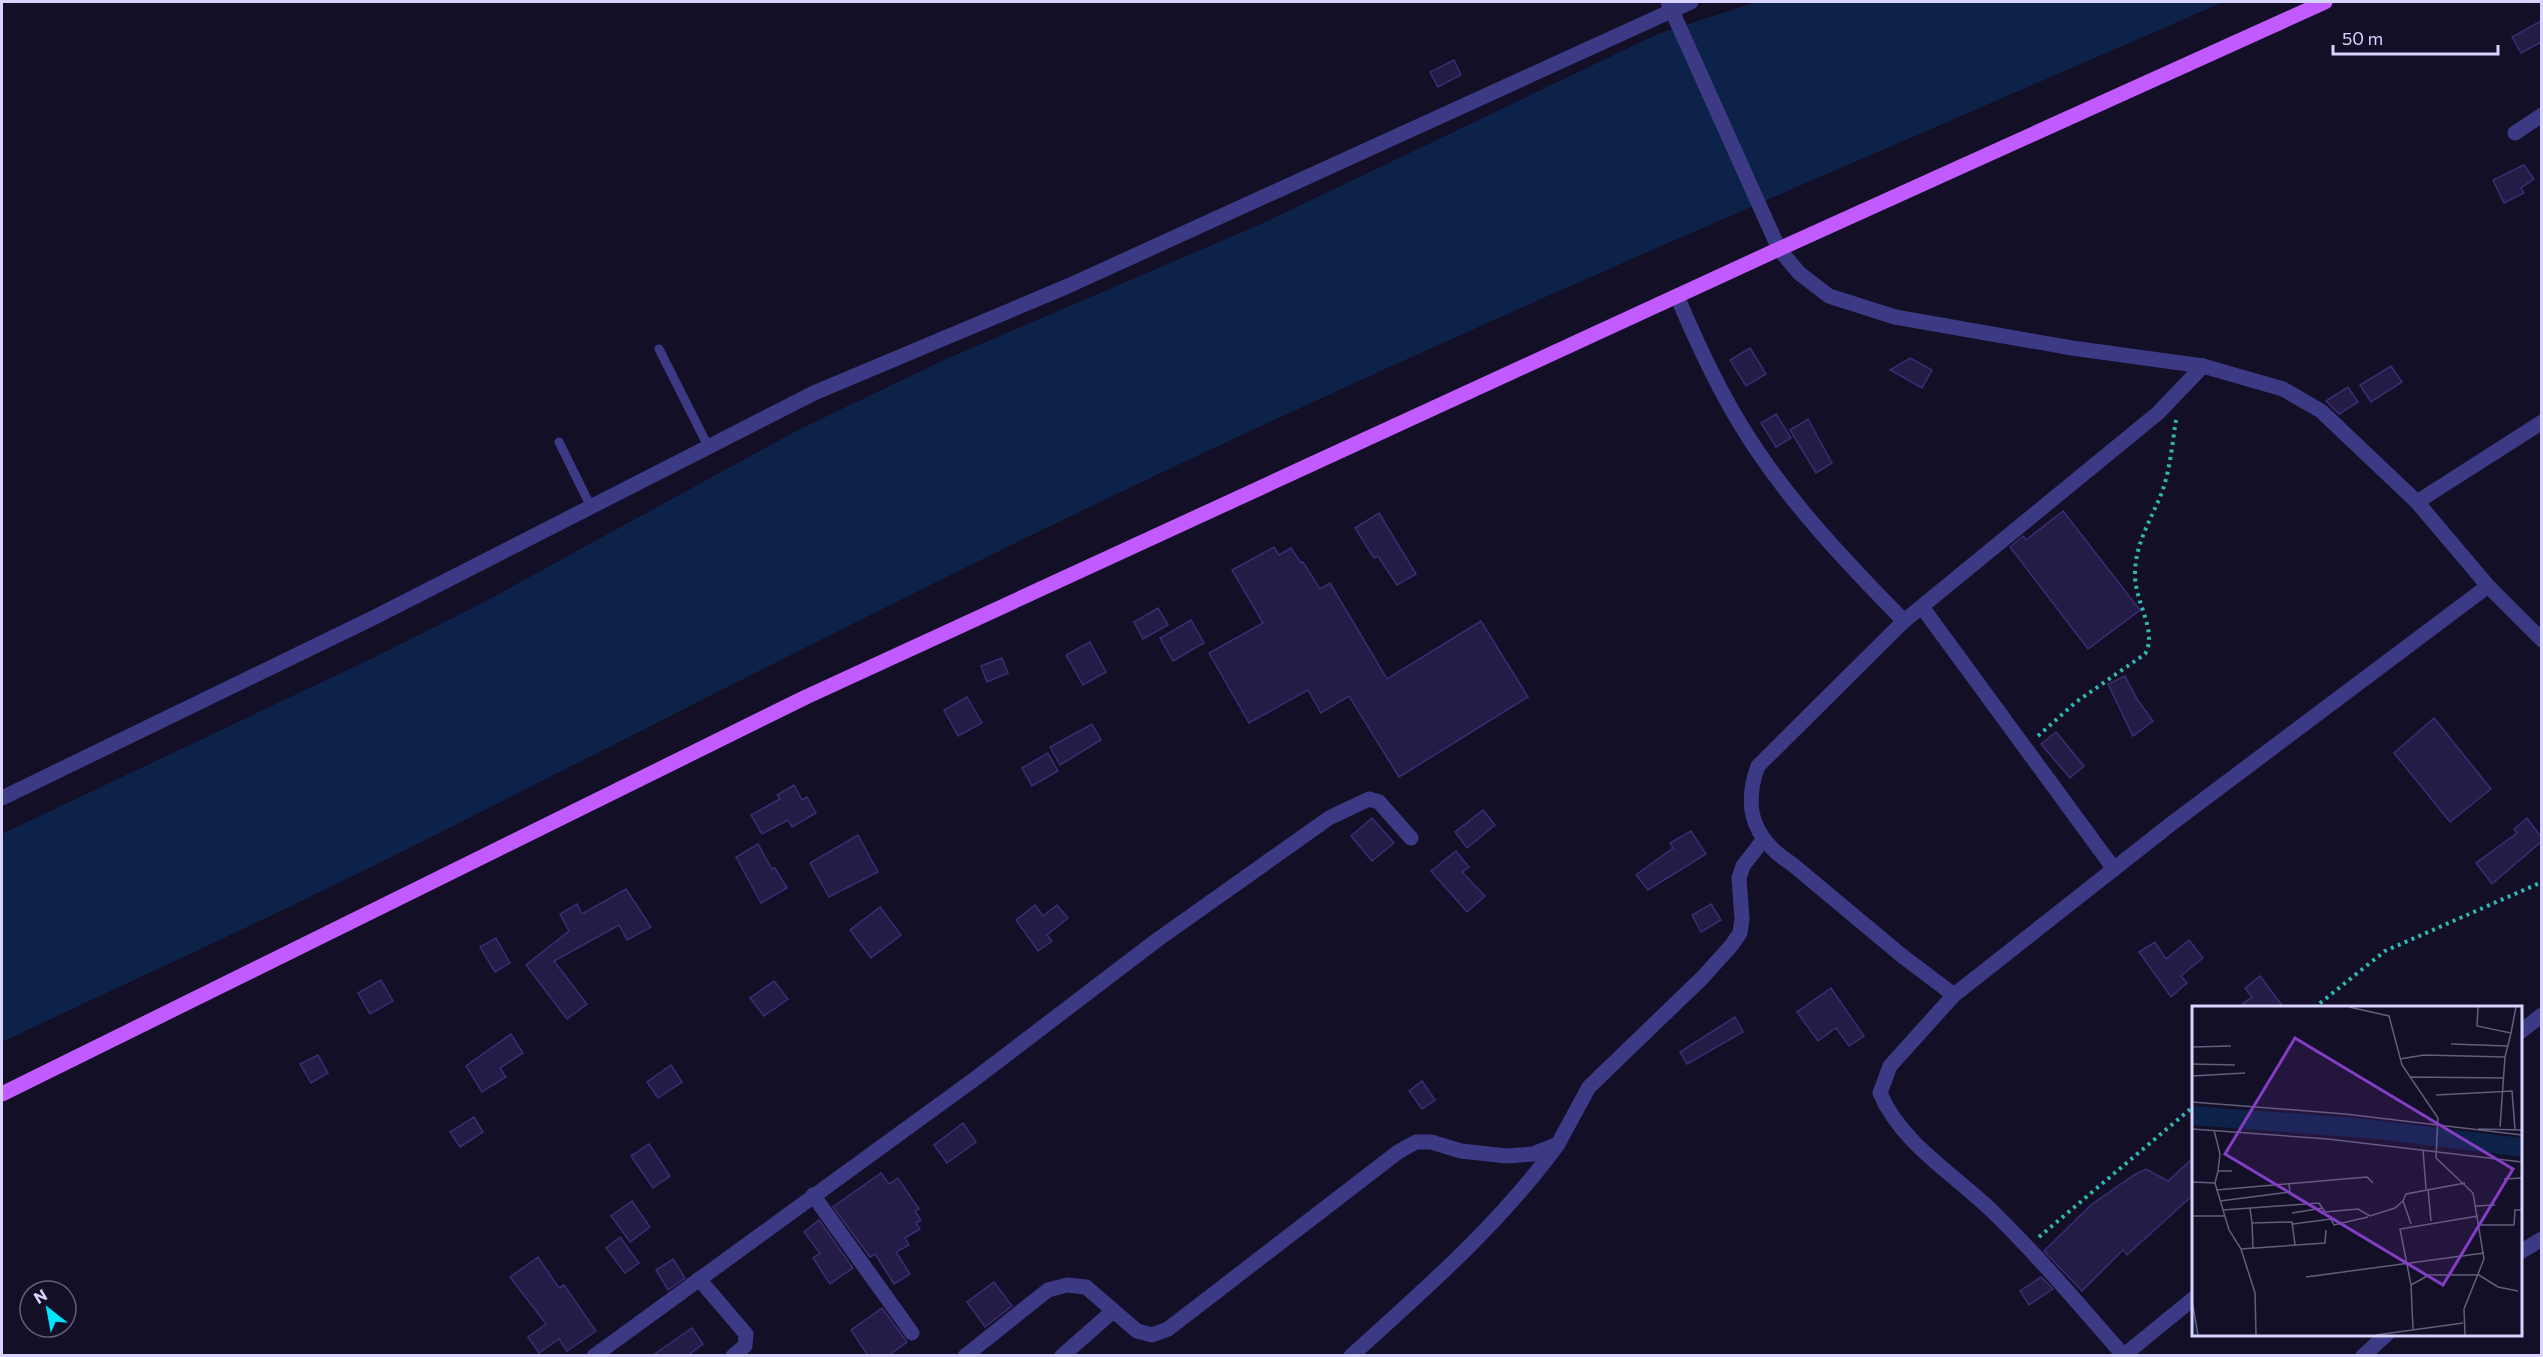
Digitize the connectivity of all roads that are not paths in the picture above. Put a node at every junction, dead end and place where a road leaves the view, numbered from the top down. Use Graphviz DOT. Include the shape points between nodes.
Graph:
graph roads {
  1 [pos="1691,2"];
  2 [pos="2325,2"];
  3 [pos="1672,10"];
  4 [pos="2541,115"];
  5 [pos="2515,133"];
  6 [pos="1779,249"];
  7 [pos="1677,296"];
  8 [pos="659,349"];
  9 [pos="2203,366"];
  10 [pos="2541,422"];
  11 [pos="559,442"];
  12 [pos="709,448"];
  13 [pos="2417,502"];
  14 [pos="591,507"];
  15 [pos="2488,586"];
  16 [pos="1922,607"];
  17 [pos="1904,621"];
  18 [pos="2541,640"];
  19 [pos="2,798"];
  20 [pos="1412,838"];
  21 [pos="1763,840"];
  22 [pos="2114,869"];
  23 [pos="1954,995"];
  24 [pos="2541,1015"];
  25 [pos="2522,1030"];
  26 [pos="2,1094"];
  27 [pos="1558,1144"];
  28 [pos="813,1195"];
  29 [pos="2541,1239"];
  30 [pos="2522,1251"];
  31 [pos="699,1279"];
  32 [pos="2192,1299"];
  33 [pos="1112,1312"];
  34 [pos="912,1334"];
  35 [pos="2386,1336"];
  36 [pos="2124,1355"];
  37 [pos="594,1356"];
  38 [pos="733,1356"];
  39 [pos="965,1356"];
  40 [pos="1062,1356"];
  41 [pos="1351,1356"];
  42 [pos="2363,1356"];
  1 -- 3 [label="street"];
  2 -- 6 [label="main road"];
  3 -- 6 [label="street"];
  3 -- 12 [label="street" via="1068,286 814,393"];
  4 -- 5 [label="street"];
  6 -- 7 [label="main road"];
  6 -- 9 [label="street" via="1799,273 1829,296 1894,317"];
  7 -- 17 [label="street" via="1704,360 1742,428 1788,493"];
  7 -- 26 [label="main road" via="816,692"];
  8 -- 12 [label="lane"];
  9 -- 13 [label="street" via="2283,389 2320,411"];
  9 -- 16 [label="street" via="2140,428"];
  10 -- 13 [label="street"];
  11 -- 14 [label="lane"];
  12 -- 14 [label="street"];
  13 -- 15 [label="street"];
  14 -- 19 [label="street"];
  15 -- 18 [label="street"];
  15 -- 22 [label="street"];
  16 -- 17 [label="street"];
  16 -- 22 [label="street"];
  17 -- 21 [label="street" via="1758,766 1751,794 1753,820"];
  20 -- 28 [label="street" via="1379,802 1369,799 1329,818"];
  21 -- 23 [label="street"];
  21 -- 27 [label="street" via="1743,866 1739,878 1743,919 1740,933 1696,985 1589,1087"];
  22 -- 23 [label="street"];
  23 -- 36 [label="street" via="1890,1066 1880,1093 1886,1108 1917,1144 1994,1212"];
  24 -- 25 [label="street"];
  27 -- 33 [label="street" via="1533,1154 1507,1156 1416,1142 1168,1329 1152,1335 1137,1331"];
  27 -- 41 [label="street" via="1535,1177 1467,1251"];
  28 -- 31 [label="street"];
  28 -- 34 [label="street"];
  29 -- 30 [label="street"];
  31 -- 37 [label="street"];
  31 -- 38 [label="street" via="746,1334 745,1346"];
  32 -- 36 [label="street"];
  33 -- 39 [label="street" via="1086,1287 1067,1285 1048,1290"];
  33 -- 40 [label="street"];
  35 -- 42 [label="street"];
}
